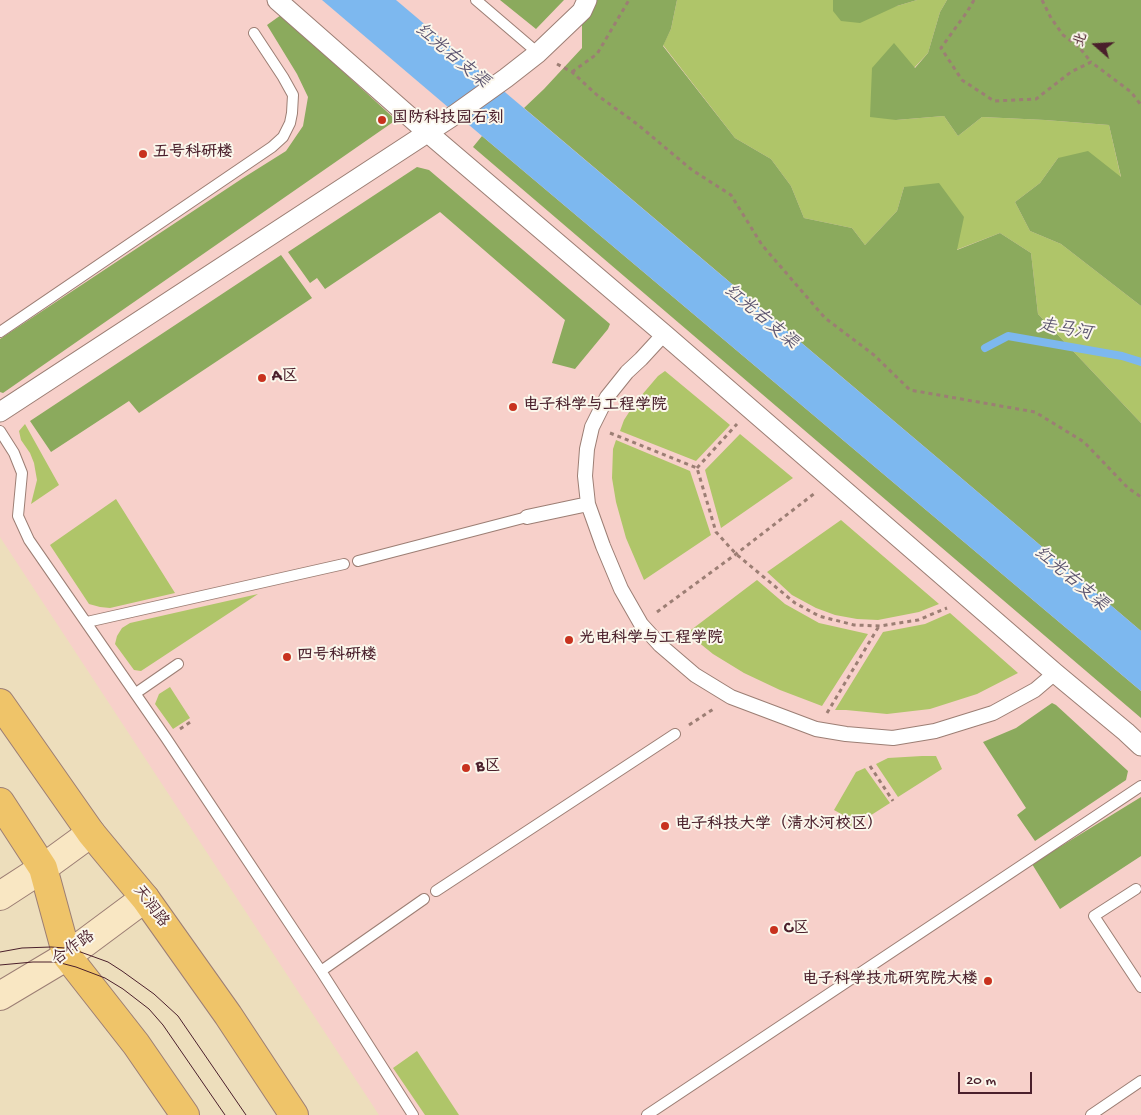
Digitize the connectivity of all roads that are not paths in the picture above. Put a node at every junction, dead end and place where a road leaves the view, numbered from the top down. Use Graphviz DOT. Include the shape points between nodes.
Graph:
graph roads {
  1 [pos="277,0"];
  2 [pos="476,0"];
  3 [pos="587,0"];
  4 [pos="254,33"];
  5 [pos="538,53"];
  6 [pos="427,132"];
  7 [pos="0,332"];
  8 [pos="664,334"];
  9 [pos="0,412"];
  10 [pos="0,431"];
  11 [pos="588,504"];
  12 [pos="527,517"];
  13 [pos="358,561"];
  14 [pos="344,564"];
  15 [pos="87,622"];
  16 [pos="178,664"];
  17 [pos="1055,673"];
  18 [pos="136,692"];
  19 [pos="0,702"];
  20 [pos="676,734"];
  21 [pos="1141,746"];
  22 [pos="1141,786"];
  23 [pos="0,802"];
  24 [pos="91,833"];
  25 [pos="43,868"];
  26 [pos="1136,889"];
  27 [pos="436,891"];
  28 [pos="0,896"];
  29 [pos="144,898"];
  30 [pos="424,899"];
  31 [pos="67,956"];
  32 [pos="321,971"];
  33 [pos="1141,987"];
  34 [pos="0,996"];
  35 [pos="1141,1081"];
  36 [pos="185,1115"];
  37 [pos="294,1115"];
  38 [pos="413,1115"];
  39 [pos="647,1115"];
  40 [pos="1091,1115"];
  1 -- 6 [label="street"];
  2 -- 5 [label="lane"];
  3 -- 5 [label="street" via="582,11"];
  4 -- 7 [label="lane" via="293,95 290,122 283,137"];
  5 -- 6 [label="street"];
  6 -- 8 [label="street"];
  6 -- 9 [label="street"];
  8 -- 11 [label="street" via="607,397 592,427 585,476"];
  8 -- 17 [label="street"];
  10 -- 15 [label="lane" via="22,473 18,516 29,540"];
  11 -- 12 [label="street"];
  11 -- 17 [label="street" via="617,581 641,624 660,645 695,674 731,697 816,729 893,738 935,730 993,713 1035,690"];
  12 -- 13 [label="lane"];
  14 -- 15 [label="lane"];
  15 -- 18 [label="lane"];
  16 -- 18 [label="lane"];
  17 -- 21 [label="street"];
  18 -- 32 [label="lane"];
  19 -- 24 [label="main road, 天润路"];
  20 -- 27 [label="lane"];
  22 -- 39 [label="lane"];
  23 -- 25 [label="main road"];
  24 -- 25 [label="main road"];
  24 -- 29 [label="main road, 天润路"];
  25 -- 28 [label="main road"];
  25 -- 31 [label="main road"];
  26 -- 33 [label="lane" via="1094,916"];
  29 -- 31 [label="main road, 合作路"];
  29 -- 37 [label="main road, 天润路" via="228,1015"];
  30 -- 32 [label="lane"];
  31 -- 34 [label="main road, 合作路"];
  31 -- 36 [label="main road" via="136,1044"];
  32 -- 38 [label="lane"];
  35 -- 40 [label="lane"];
}
